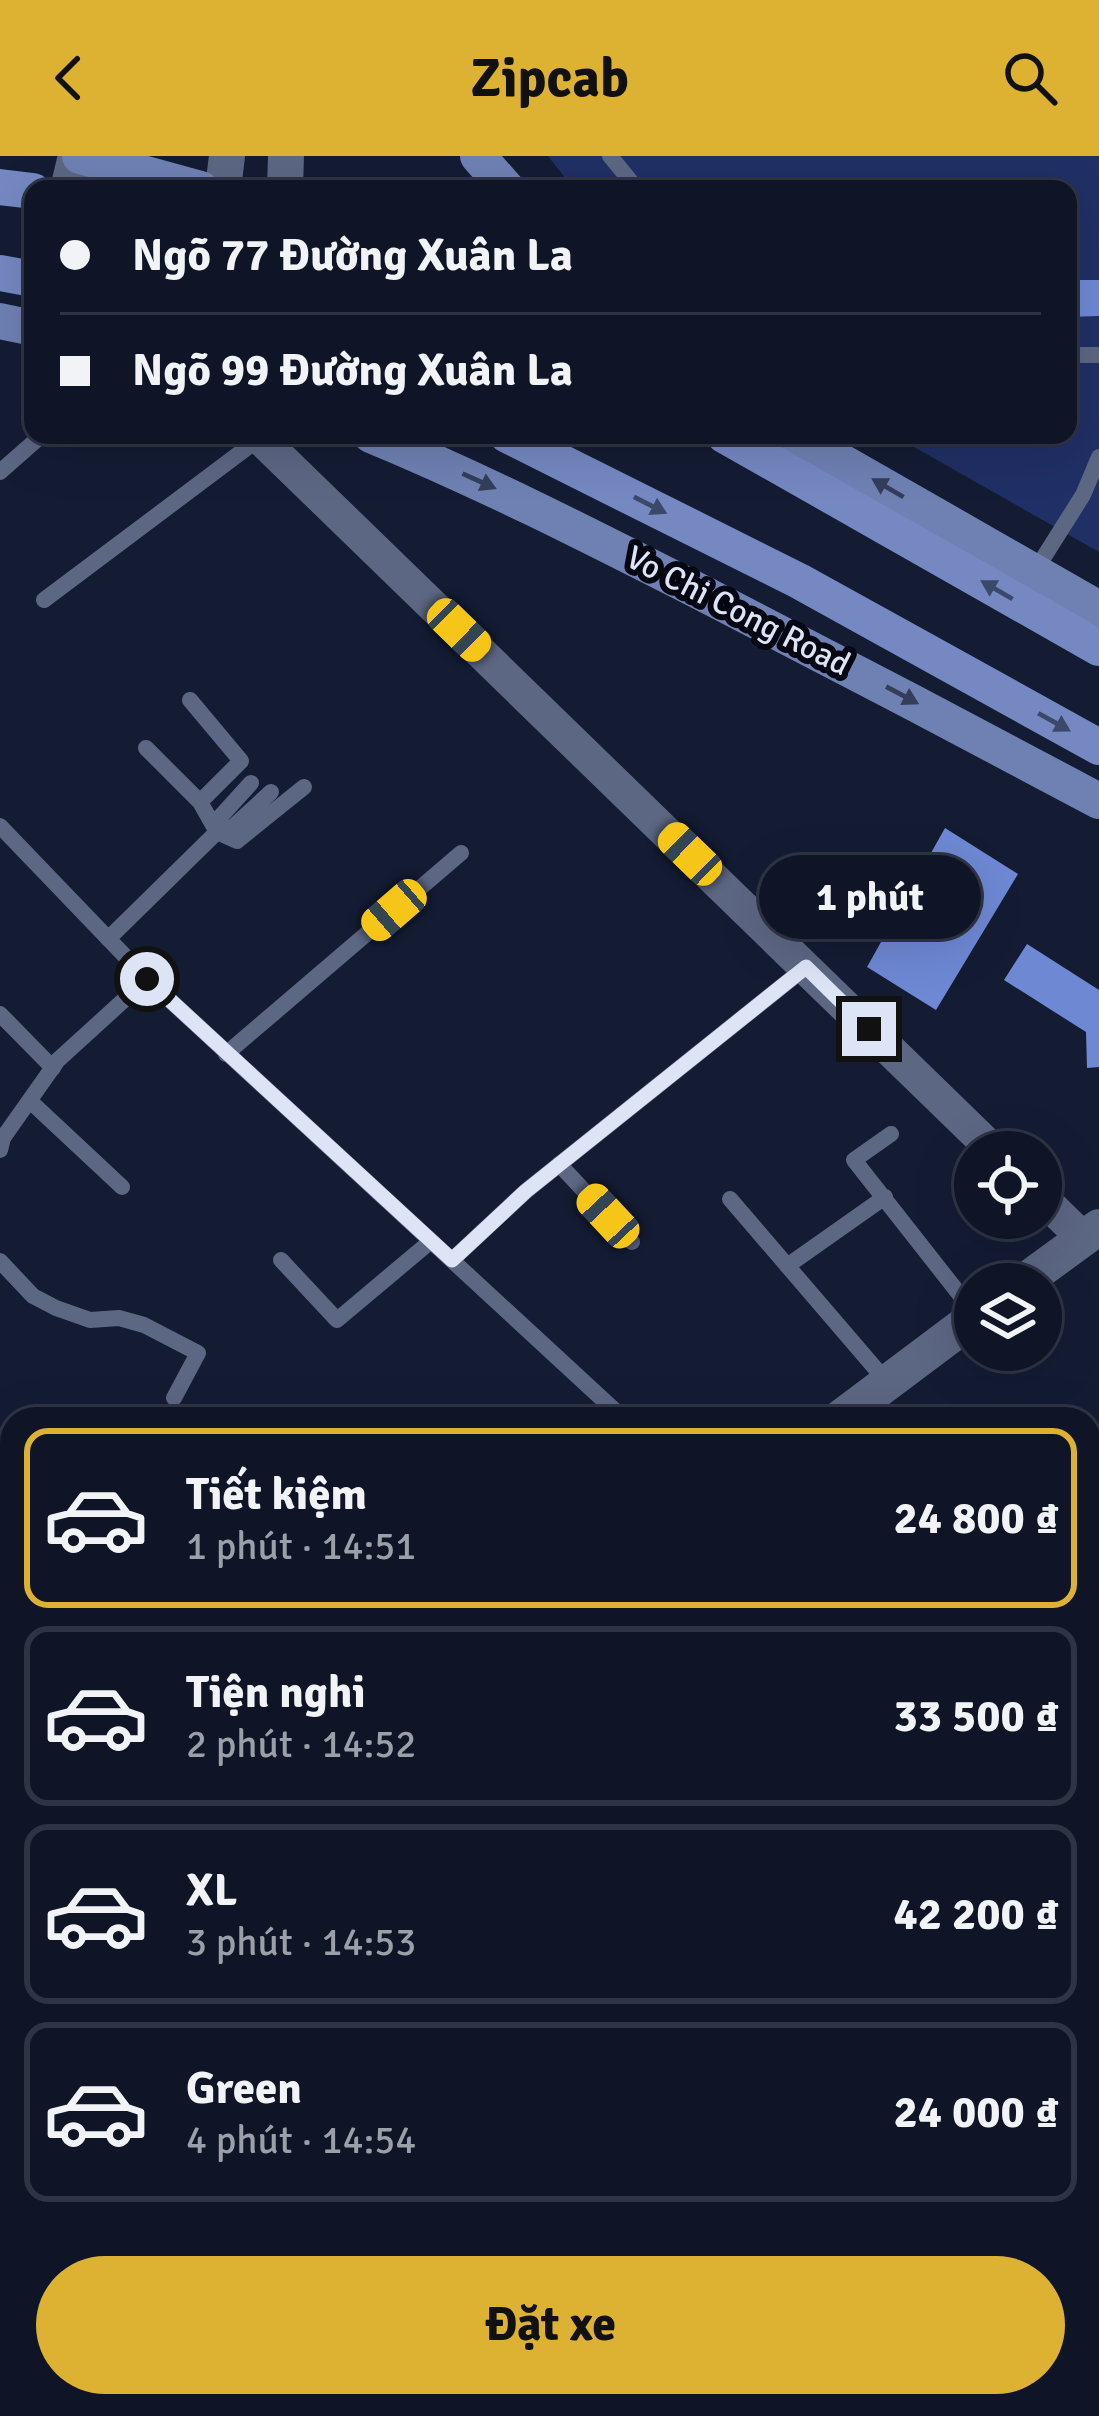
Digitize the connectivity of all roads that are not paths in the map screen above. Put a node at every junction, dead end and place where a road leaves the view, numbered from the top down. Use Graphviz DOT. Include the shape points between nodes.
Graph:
graph roads {
  1 [pos="78,156"];
  2 [pos="478,156"];
  3 [pos="610,156"];
  4 [pos="131,172"];
  5 [pos="164,180"];
  6 [pos="499,180"];
  7 [pos="630,180"];
  8 [pos="32,444"];
  9 [pos="249,444"];
  10 [pos="268,444"];
  11 [pos="392,444"];
  12 [pos="525,444"];
  13 [pos="740,444"];
  14 [pos="811,444"];
  15 [pos="1099,457"];
  16 [pos="0,472"];
  17 [pos="1035,571"];
  18 [pos="44,600"];
  19 [pos="1099,609"];
  20 [pos="1099,648"];
  21 [pos="190,700"];
  22 [pos="1099,747"];
  23 [pos="146,748"];
  24 [pos="251,783"];
  25 [pos="304,788"];
  26 [pos="271,792"];
  27 [pos="200,802"];
  28 [pos="1099,802"];
  29 [pos="0,826"];
  30 [pos="217,832"];
  31 [pos="460,853"];
  32 [pos="108,938"];
  33 [pos="806,967"];
  34 [pos="147,979"];
  35 [pos="0,1014"];
  36 [pos="226,1054"];
  37 [pos="52,1068"];
  38 [pos="30,1101"];
  39 [pos="974,1131"];
  40 [pos="891,1134"];
  41 [pos="1,1142"];
  42 [pos="559,1164"];
  43 [pos="122,1187"];
  44 [pos="885,1197"];
  45 [pos="730,1199"];
  46 [pos="1062,1212"];
  47 [pos="1092,1233"];
  48 [pos="431,1241"];
  49 [pos="632,1242"];
  50 [pos="281,1260"];
  51 [pos="452,1260"];
  52 [pos="0,1261"];
  53 [pos="1050,1263"];
  54 [pos="787,1266"];
  55 [pos="954,1287"];
  56 [pos="954,1331"];
  57 [pos="887,1382"];
  58 [pos="174,1398"];
  59 [pos="611,1407"];
  60 [pos="855,1407"];
  1 -- 4 [label="main road"];
  2 -- 6 [label="main road"];
  3 -- 7 [label="lane"];
  4 -- 5 [label="main road"];
  8 -- 16 [label="lane"];
  9 -- 18 [label="lane"];
  10 -- 33 [label="street"];
  11 -- 28 [label="main road, Vo Chi Cong Road, one-way" via="611,546"];
  12 -- 22 [label="highway, Vo Chi Cong Road, one-way" via="799,581"];
  20 -- 13 [label="highway, one-way"];
  17 -- 14 [label="main road, one-way"];
  15 -- 17 [label="lane"];
  17 -- 19 [label="main road"];
  21 -- 27 [label="lane" via="242,761"];
  23 -- 27 [label="lane"];
  24 -- 30 [label="lane"];
  25 -- 30 [label="lane" via="237,842"];
  26 -- 30 [label="lane"];
  27 -- 30 [label="lane"];
  29 -- 32 [label="lane"];
  30 -- 32 [label="lane"];
  31 -- 36 [label="lane"];
  32 -- 34 [label="lane"];
  33 -- 39 [label="street"];
  33 -- 42 [label="lane"];
  34 -- 36 [label="lane"];
  34 -- 37 [label="lane"];
  35 -- 37 [label="lane"];
  36 -- 48 [label="lane"];
  37 -- 38 [label="lane"];
  38 -- 41 [label="lane"];
  38 -- 43 [label="lane"];
  40 -- 44 [label="lane" via="854,1160"];
  42 -- 49 [label="lane"];
  42 -- 51 [label="lane"];
  44 -- 54 [label="lane"];
  44 -- 55 [label="lane"];
  45 -- 54 [label="lane"];
  46 -- 47 [label="street"];
  47 -- 53 [label="street"];
  48 -- 50 [label="lane" via="337,1320"];
  48 -- 51 [label="lane"];
  51 -- 59 [label="lane"];
  52 -- 58 [label="lane" via="56,1308 144,1325 198,1353"];
  54 -- 57 [label="lane"];
  56 -- 57 [label="street"];
  57 -- 60 [label="street"];
}
